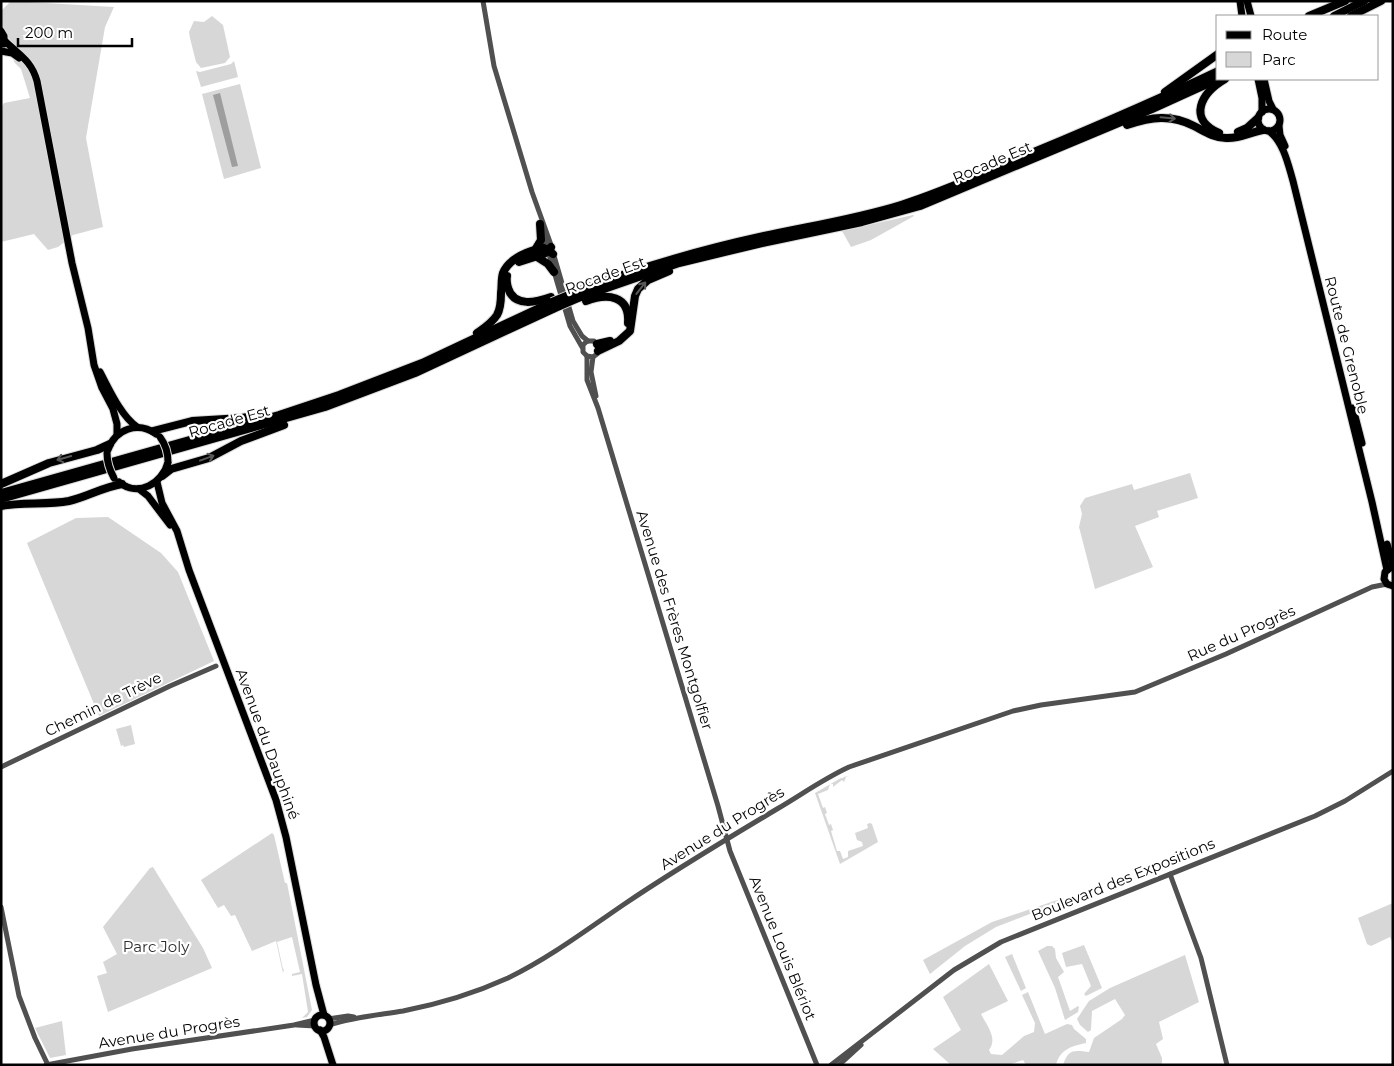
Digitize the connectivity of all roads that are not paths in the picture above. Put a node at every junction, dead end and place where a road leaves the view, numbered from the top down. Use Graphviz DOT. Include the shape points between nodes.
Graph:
graph roads {
  1 [pos="483,1"];
  2 [pos="1240,1"];
  3 [pos="1247,1"];
  4 [pos="1345,1"];
  5 [pos="1364,1"];
  6 [pos="1381,1"];
  7 [pos="1242,15"];
  8 [pos="1251,15"];
  9 [pos="1312,15"];
  10 [pos="1336,15"];
  11 [pos="1353,15"];
  12 [pos="1,30"];
  13 [pos="5,41"];
  14 [pos="1,50"];
  15 [pos="1216,55"];
  16 [pos="1216,72"];
  17 [pos="1216,80"];
  18 [pos="1222,80"];
  19 [pos="1258,80"];
  20 [pos="1264,80"];
  21 [pos="38,88"];
  22 [pos="1273,109"];
  23 [pos="1128,112"];
  24 [pos="1260,115"];
  25 [pos="1279,126"];
  26 [pos="1266,130"];
  27 [pos="1091,135"];
  28 [pos="532,192"];
  29 [pos="540,224"];
  30 [pos="551,250"];
  31 [pos="725,251"];
  32 [pos="536,253"];
  33 [pos="554,272"];
  34 [pos="577,295"];
  35 [pos="554,304"];
  36 [pos="588,341"];
  37 [pos="462,344"];
  38 [pos="582,347"];
  39 [pos="92,350"];
  40 [pos="594,352"];
  41 [pos="306,406"];
  42 [pos="325,407"];
  43 [pos="137,427"];
  44 [pos="153,431"];
  45 [pos="117,435"];
  46 [pos="110,444"];
  47 [pos="160,479"];
  48 [pos="1,484"];
  49 [pos="122,484"];
  50 [pos="140,489"];
  51 [pos="1,493"];
  52 [pos="1,499"];
  53 [pos="1,506"];
  54 [pos="182,547"];
  55 [pos="1389,570"];
  56 [pos="1372,587"];
  57 [pos="1391,587"];
  58 [pos="216,666"];
  59 [pos="1117,696"];
  60 [pos="1,767"];
  61 [pos="1392,771"];
  62 [pos="727,839"];
  63 [pos="1170,874"];
  64 [pos="1,907"];
  65 [pos="322,1022"];
  66 [pos="876,1030"];
  67 [pos="47,1065"];
  68 [pos="333,1065"];
  69 [pos="817,1065"];
  70 [pos="831,1065"];
  71 [pos="838,1065"];
  72 [pos="1228,1065"];
  1 -- 28 [label="street, Avenue des Frères Montgolfier" via="494,66"];
  2 -- 7 [label="main road"];
  3 -- 8 [label="main road"];
  4 -- 9 [label="highway"];
  5 -- 10 [label="highway"];
  6 -- 11 [label="highway"];
  12 -- 13 [label="main road"];
  13 -- 14 [label="main road"];
  13 -- 21 [label="main road" via="29,62"];
  14 -- 21 [label="main road" via="23,60"];
  15 -- 23 [label="highway" via="1171,88"];
  16 -- 23 [label="highway, Rocade Est"];
  17 -- 27 [label="highway, Rocade Est"];
  18 -- 24 [label="highway" via="1203,98 1202,118 1207,125 1219,133 1234,133 1247,128"];
  19 -- 24 [label="main road" via="1262,98"];
  20 -- 22 [label="main road"];
  21 -- 39 [label="main road"];
  22 -- 24 [label="main road"];
  22 -- 25 [label="main road" via="1280,115"];
  23 -- 34 [label="highway, Rocade Est" via="941,191 900,205 698,252 634,271"];
  24 -- 26 [label="main road" via="1259,124"];
  25 -- 26 [label="main road"];
  25 -- 55 [label="main road, Route de Grenoble" via="1290,157 1349,390"];
  27 -- 26 [label="highway, one-way" via="1157,117 1180,120 1216,137 1232,138"];
  26 -- 55 [label="main road, Route de Grenoble" via="1281,146 1293,182"];
  27 -- 31 [label="highway, Rocade Est" via="913,208"];
  28 -- 29 [label="street, Avenue des Frères Montgolfier"];
  28 -- 30 [label="street, Avenue des Frères Montgolfier"];
  29 -- 30 [label="street, Avenue des Frères Montgolfier"];
  29 -- 32 [label="highway"];
  30 -- 32 [label="highway"];
  30 -- 33 [label="street, Avenue des Frères Montgolfier"];
  30 -- 36 [label="street, Avenue des Frères Montgolfier" via="573,321"];
  31 -- 34 [label="highway, Rocade Est"];
  40 -- 31 [label="highway, one-way" via="619,341 630,331 635,296 642,284 659,275 720,256"];
  32 -- 33 [label="highway"];
  32 -- 35 [label="highway" via="516,264 508,272 506,281 517,300"];
  32 -- 37 [label="highway" via="507,266 497,315"];
  33 -- 38 [label="street, Avenue des Frères Montgolfier" via="570,326"];
  34 -- 35 [label="highway, Rocade Est, bridge"];
  34 -- 40 [label="highway" via="608,296 619,300 626,308 628,324 623,333"];
  35 -- 37 [label="highway, Rocade Est"];
  35 -- 42 [label="highway, Rocade Est" via="481,346 475,345 415,373"];
  36 -- 38 [label="street"];
  36 -- 40 [label="street" via="592,341"];
  37 -- 41 [label="highway, Rocade Est" via="394,375"];
  38 -- 40 [label="street, Avenue des Frères Montgolfier" via="582,352"];
  39 -- 43 [label="main road" via="109,389 130,423"];
  39 -- 45 [label="main road" via="94,366 113,409"];
  40 -- 62 [label="street, Avenue des Frères Montgolfier" via="591,372 598,408"];
  41 -- 44 [label="highway" via="255,416 192,421"];
  41 -- 51 [label="highway, Rocade Est"];
  47 -- 42 [label="highway, one-way" via="171,470 209,458 241,441"];
  42 -- 52 [label="highway, Rocade Est"];
  43 -- 44 [label="main road"];
  43 -- 45 [label="main road"];
  44 -- 47 [label="main road, bridge" via="165,444 168,453 168,462"];
  45 -- 46 [label="main road"];
  46 -- 48 [label="highway, one-way" via="59,459"];
  46 -- 49 [label="main road, bridge" via="107,462 114,478"];
  47 -- 50 [label="main road"];
  47 -- 54 [label="main road, Avenue du Dauphiné" via="162,503"];
  49 -- 50 [label="main road"];
  49 -- 53 [label="highway" via="66,501"];
  50 -- 54 [label="main road, Avenue du Dauphiné" via="175,532"];
  54 -- 65 [label="main road, Avenue du Dauphiné" via="276,800"];
  55 -- 56 [label="street, Rue du Progrès"];
  55 -- 57 [label="main road"];
  56 -- 57 [label="street, Rue du Progrès"];
  56 -- 59 [label="street, Rue du Progrès" via="1154,686"];
  58 -- 60 [label="street, Chemin de Trève"];
  59 -- 62 [label="street, Avenue du Progrès" via="1013,711 862,762 827,778"];
  61 -- 63 [label="street, Boulevard des Expositions" via="1323,813"];
  62 -- 65 [label="street, Avenue du Progrès" via="537,962 488,986 427,1006"];
  62 -- 69 [label="street, Avenue Louis Blériot"];
  63 -- 66 [label="street, Boulevard des Expositions" via="1001,942 954,970"];
  63 -- 72 [label="street" via="1201,958"];
  64 -- 67 [label="street" via="19,996"];
  65 -- 67 [label="street, Avenue du Progrès" via="132,1049"];
  65 -- 68 [label="main road, Avenue du Dauphiné"];
  66 -- 70 [label="street, Boulevard des Expositions"];
  66 -- 71 [label="street, Boulevard des Expositions"];
}
